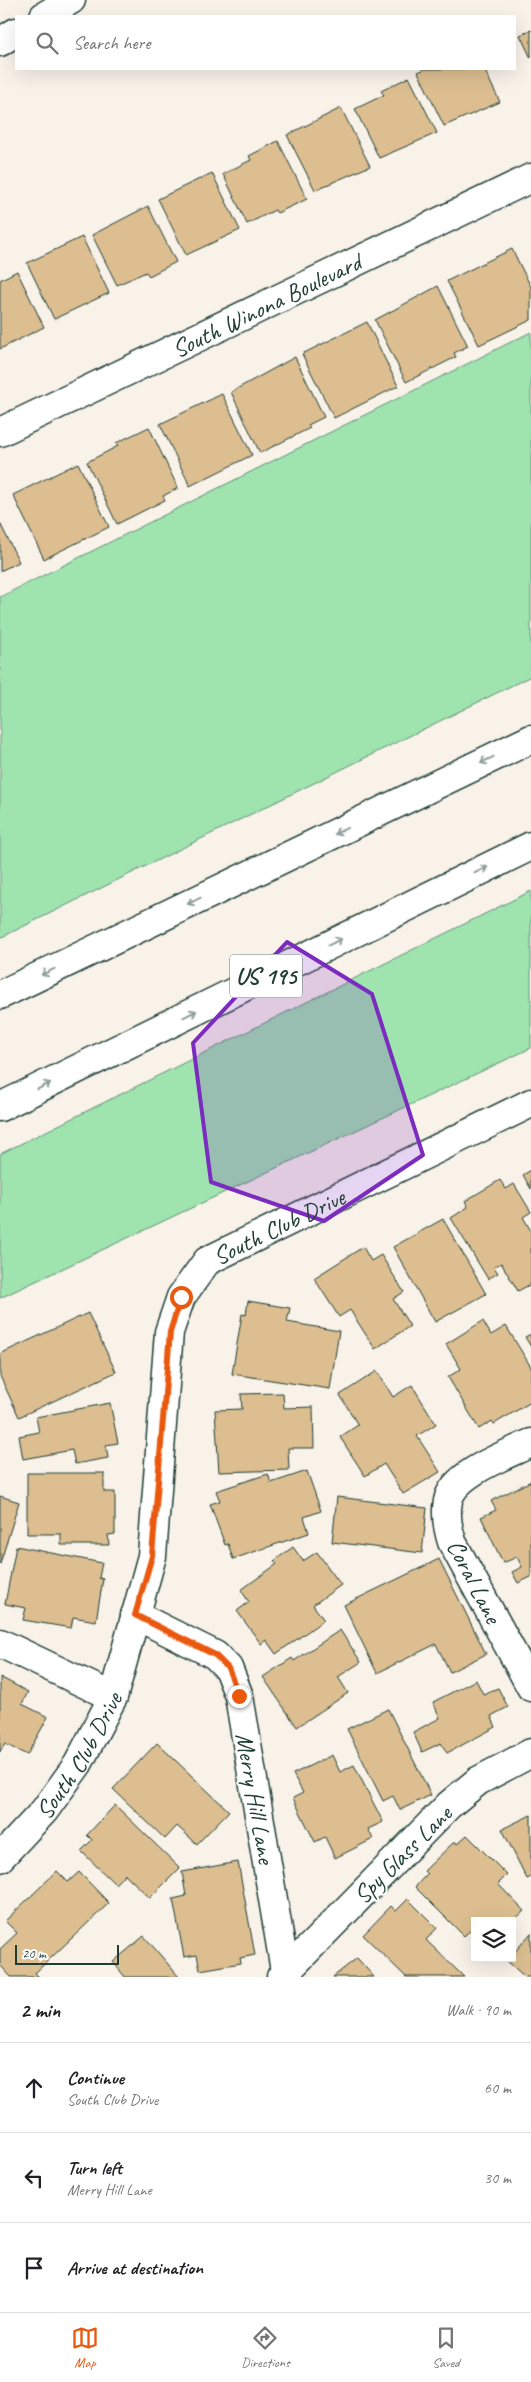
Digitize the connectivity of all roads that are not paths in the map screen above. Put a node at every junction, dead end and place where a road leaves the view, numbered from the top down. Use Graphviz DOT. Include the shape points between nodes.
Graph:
graph roads {
  1 [pos="71,0"];
  2 [pos="46,15"];
  3 [pos="15,33"];
  4 [pos="0,42"];
  5 [pos="531,178"];
  6 [pos="0,432"];
  7 [pos="531,739"];
  8 [pos="531,846"];
  9 [pos="0,994"];
  10 [pos="531,1103"];
  11 [pos="0,1107"];
  12 [pos="531,1443"];
  13 [pos="135,1615"];
  14 [pos="0,1643"];
  15 [pos="531,1687"];
  16 [pos="113,1697"];
  17 [pos="531,1753"];
  18 [pos="0,1858"];
  19 [pos="284,1975"];
  1 -- 2 [label="main road"];
  3 -- 4 [label="main road"];
  5 -- 6 [label="main road, South Winona Boulevard"];
  7 -- 9 [label="main road, one-way"];
  11 -- 8 [label="main road, US 195, one-way"];
  10 -- 13 [label="main road, South Club Drive" via="207,1261 181,1297 170,1332 152,1556"];
  12 -- 15 [label="main road, Coral Lane" via="461,1480 448,1499 447,1524 452,1542"];
  13 -- 16 [label="main road, South Club Drive"];
  13 -- 19 [label="main road, Merry Hill Lane" via="215,1655 228,1668 239,1696"];
  14 -- 16 [label="main road"];
  16 -- 18 [label="main road, South Club Drive" via="78,1764 44,1811"];
  17 -- 19 [label="main road, Spy Glass Lane" via="478,1781 449,1805"];
}
